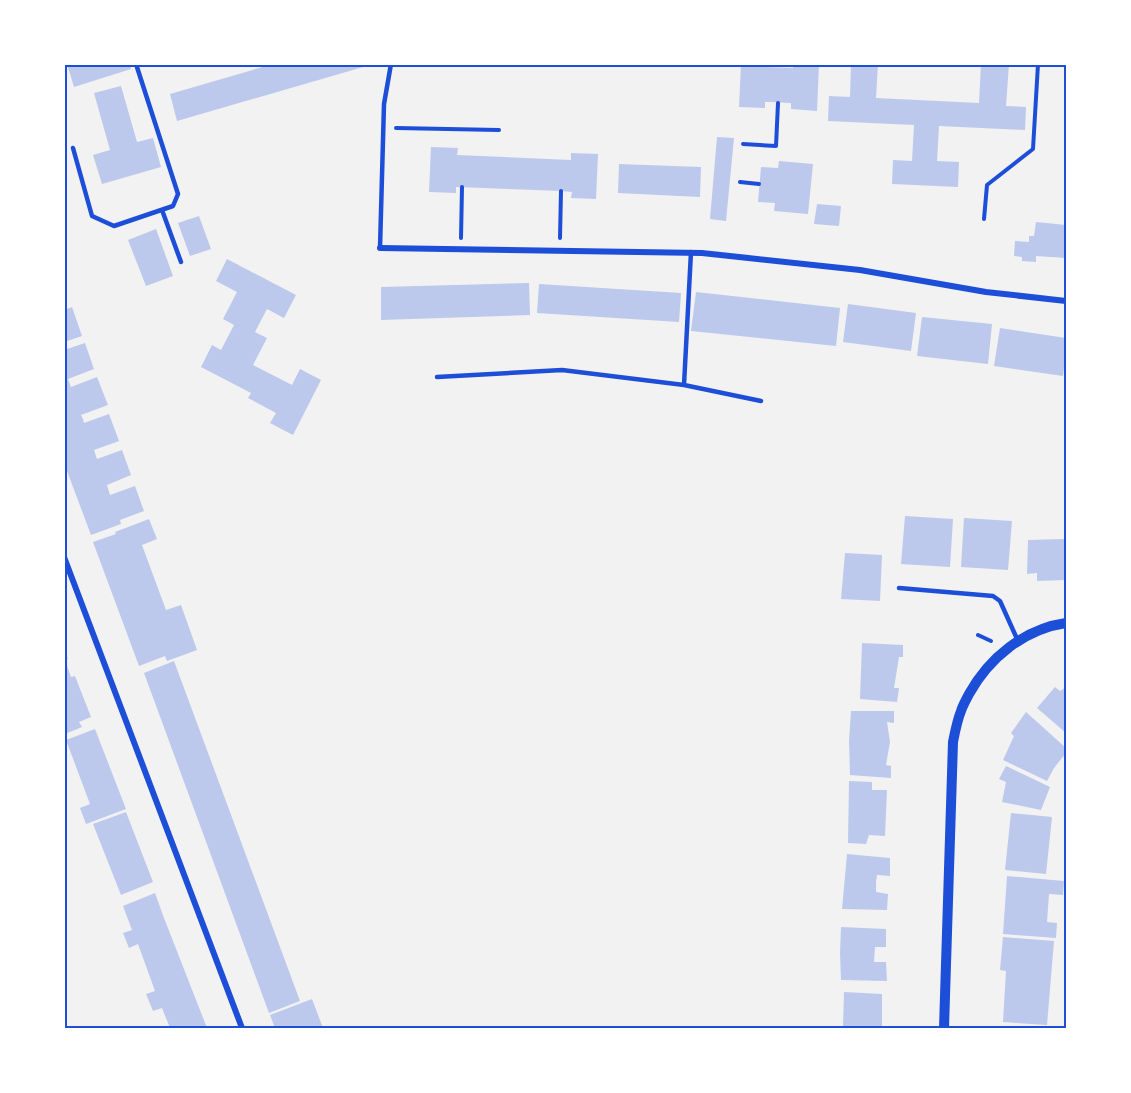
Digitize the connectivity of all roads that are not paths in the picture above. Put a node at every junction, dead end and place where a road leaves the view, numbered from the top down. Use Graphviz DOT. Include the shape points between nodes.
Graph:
graph roads {
  1 [pos="136,64"];
  2 [pos="391,64"];
  3 [pos="74,148"];
  4 [pos="162,210"];
  5 [pos="380,248"];
  6 [pos="691,252"];
  7 [pos="181,262"];
  8 [pos="1066,302"];
  9 [pos="437,377"];
  10 [pos="684,386"];
  11 [pos="761,401"];
  12 [pos="64,557"];
  13 [pos="899,588"];
  14 [pos="1066,623"];
  15 [pos="1018,641"];
  16 [pos="242,1029"];
  17 [pos="944,1029"];
  1 -- 4 [label="lane" via="178,194 173,206"];
  2 -- 5 [label="lane" via="384,104"];
  3 -- 4 [label="lane" via="92,216 114,226"];
  4 -- 7 [label="lane"];
  5 -- 6 [label="street"];
  6 -- 8 [label="street" via="860,270"];
  6 -- 10 [label="lane"];
  9 -- 10 [label="lane" via="562,370"];
  10 -- 11 [label="lane"];
  12 -- 16 [label="street"];
  13 -- 15 [label="lane" via="993,596 1000,601"];
  14 -- 15 [label="street"];
  15 -- 17 [label="street" via="1000,653 978,679 961,710 953,742"];
}
